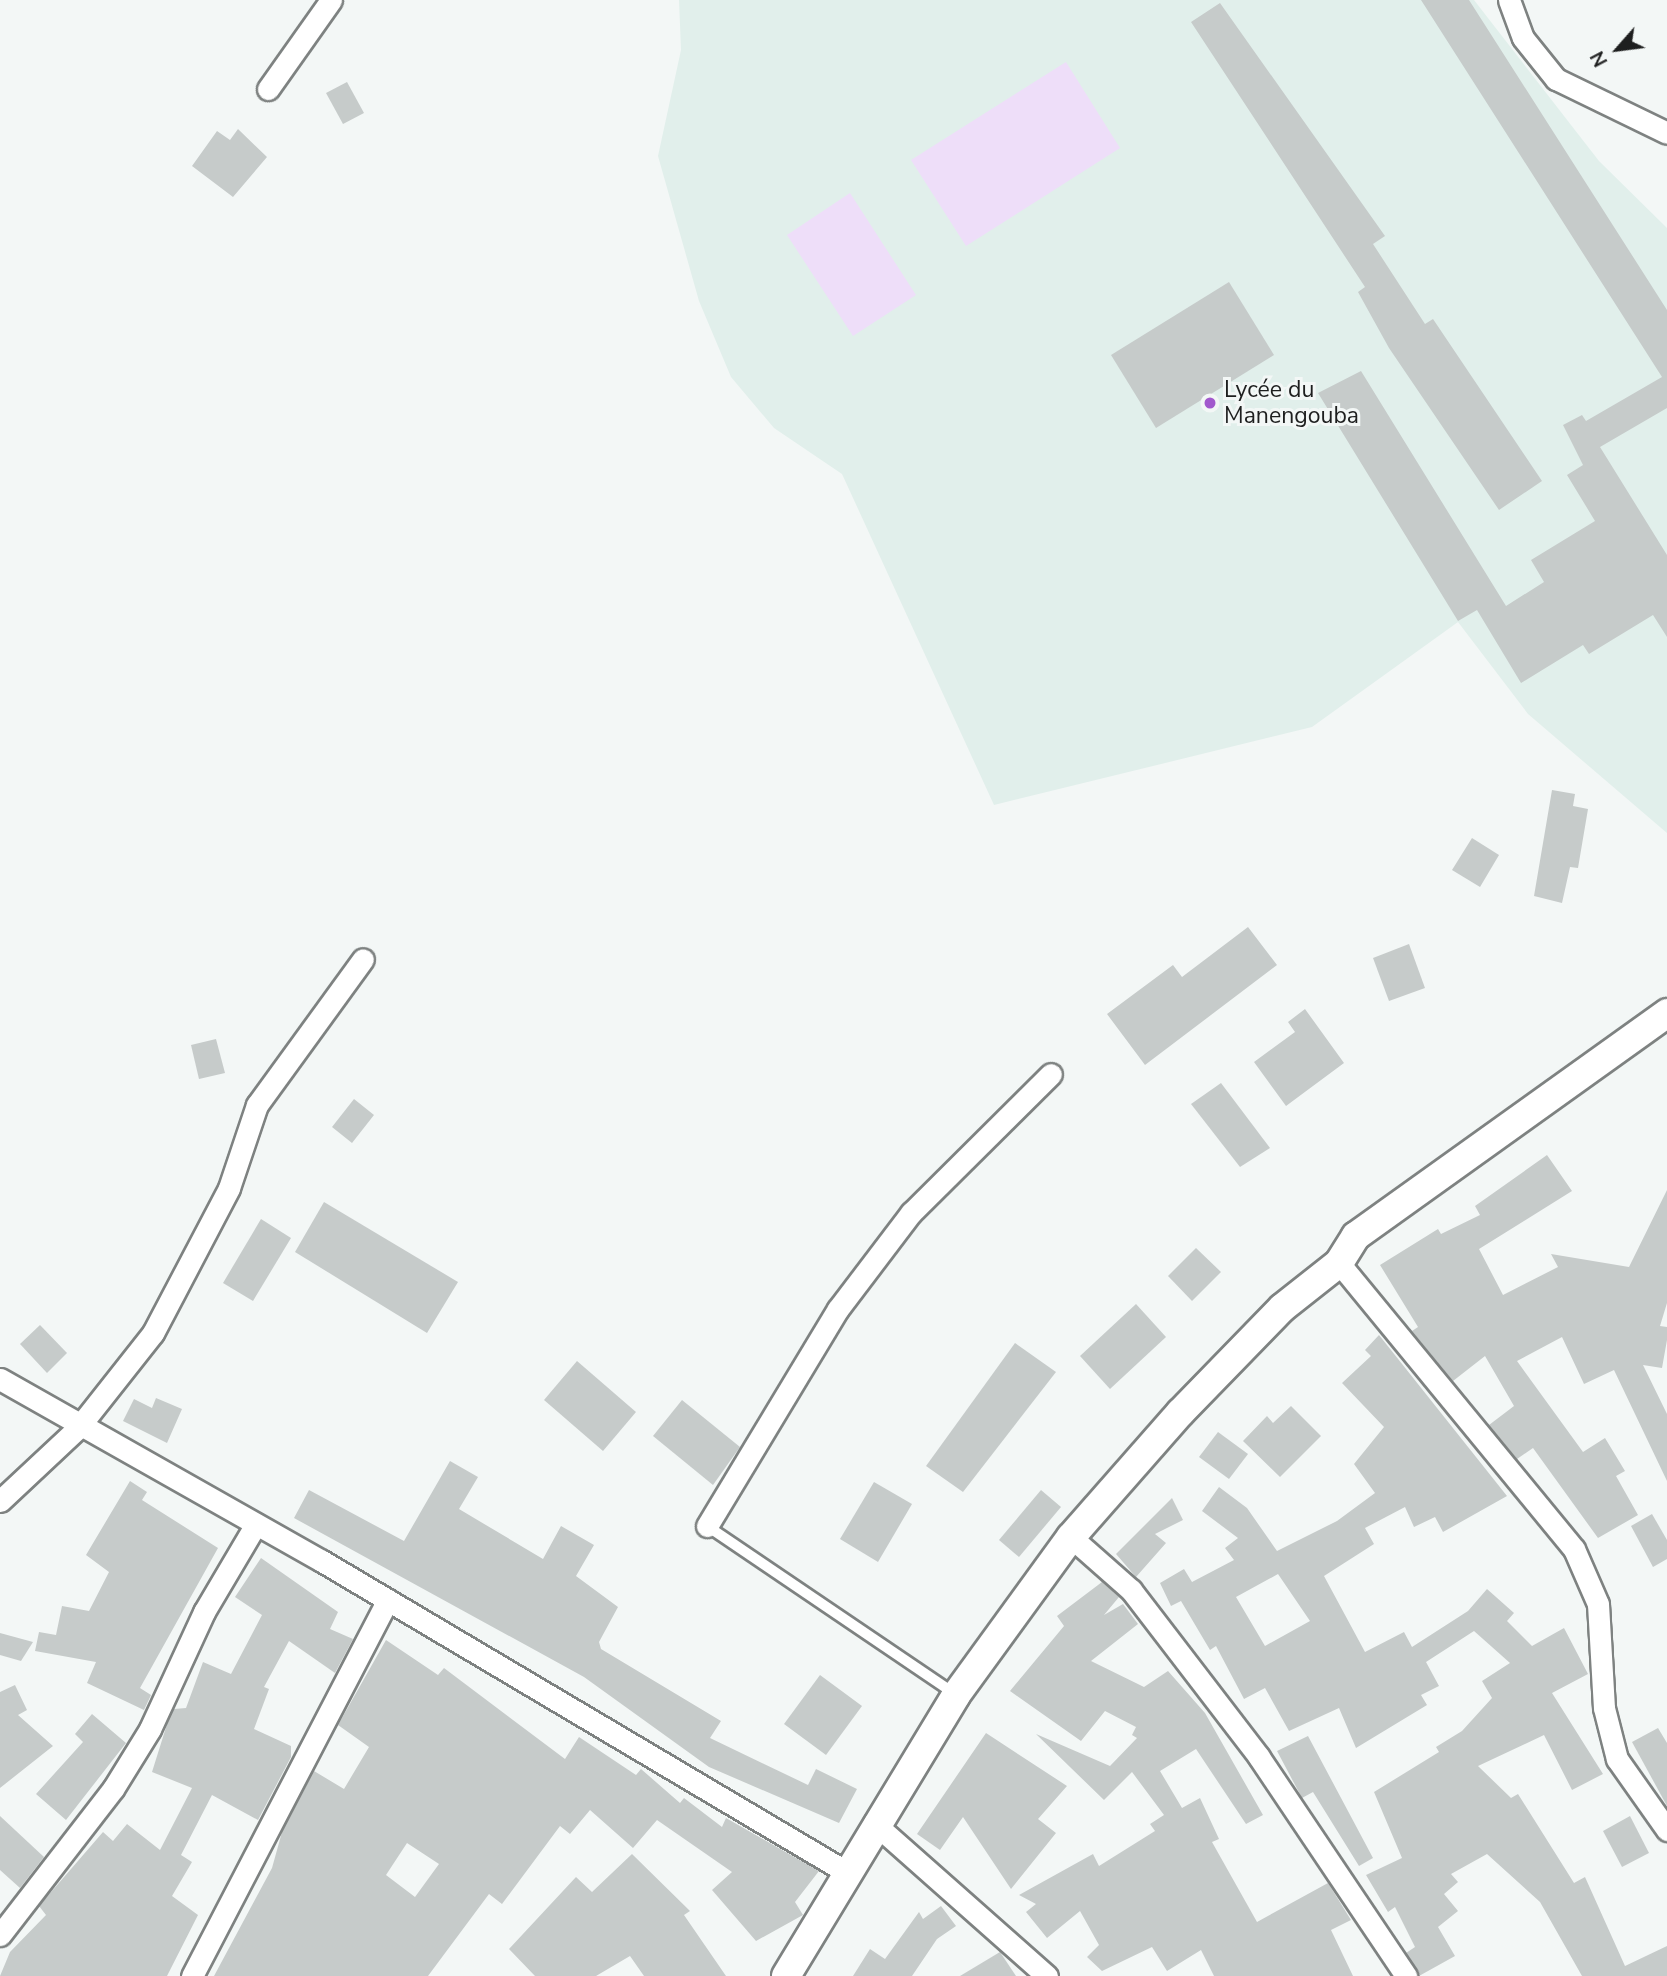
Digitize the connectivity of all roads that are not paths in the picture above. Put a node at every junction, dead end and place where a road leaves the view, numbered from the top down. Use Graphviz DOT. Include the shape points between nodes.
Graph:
graph roads {
  1 [pos="331,0"];
  2 [pos="1509,0"];
  3 [pos="268,89"];
  4 [pos="1667,133"];
  5 [pos="363,959"];
  6 [pos="1667,1013"];
  7 [pos="1051,1074"];
  8 [pos="1339,1263"];
  9 [pos="0,1379"];
  10 [pos="78,1428"];
  11 [pos="0,1501"];
  12 [pos="256,1524"];
  13 [pos="707,1526"];
  14 [pos="1071,1537"];
  15 [pos="387,1600"];
  16 [pos="956,1695"];
  17 [pos="874,1823"];
  18 [pos="1667,1830"];
  19 [pos="848,1873"];
  20 [pos="0,1935"];
  21 [pos="192,1976"];
  22 [pos="786,1976"];
  23 [pos="1047,1976"];
  24 [pos="1406,1976"];
  1 -- 3 [label="street"];
  2 -- 4 [label="street" via="1523,38 1556,79"];
  5 -- 10 [label="street" via="257,1105 229,1188 153,1333"];
  6 -- 8 [label="street" via="1356,1236"];
  7 -- 13 [label="street" via="911,1213 838,1309"];
  8 -- 14 [label="street" via="1231,1357"];
  8 -- 18 [label="street" via="1574,1549 1598,1604 1604,1708 1617,1759"];
  9 -- 10 [label="street"];
  10 -- 11 [label="street"];
  10 -- 12 [label="street"];
  12 -- 15 [label="street"];
  12 -- 20 [label="street" via="113,1789"];
  13 -- 16 [label="lane"];
  14 -- 16 [label="street"];
  14 -- 24 [label="street" via="1131,1590 1259,1757"];
  15 -- 19 [label="street"];
  15 -- 21 [label="street"];
  16 -- 17 [label="street" via="910,1777"];
  17 -- 19 [label="street"];
  17 -- 23 [label="street"];
  19 -- 22 [label="street"];
}
